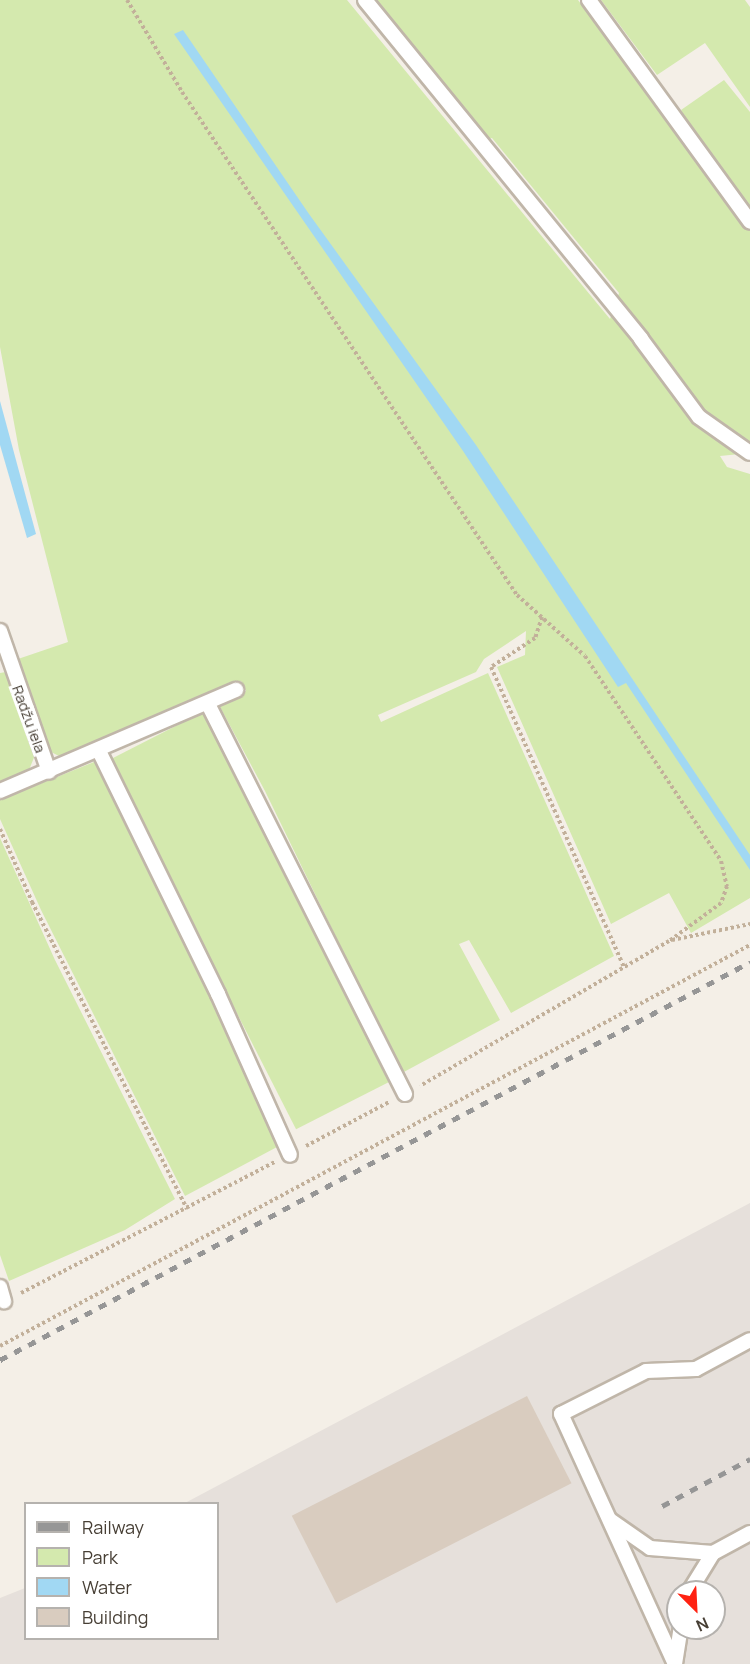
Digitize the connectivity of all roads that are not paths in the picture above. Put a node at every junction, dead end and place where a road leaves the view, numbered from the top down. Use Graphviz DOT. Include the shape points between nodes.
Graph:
graph roads {
  1 [pos="365,0"];
  2 [pos="589,0"];
  3 [pos="750,222"];
  4 [pos="750,453"];
  5 [pos="0,631"];
  6 [pos="236,690"];
  7 [pos="207,704"];
  8 [pos="99,751"];
  9 [pos="49,772"];
  10 [pos="0,791"];
  11 [pos="405,1094"];
  12 [pos="290,1155"];
  13 [pos="0,1287"];
  14 [pos="4,1301"];
  15 [pos="750,1340"];
  16 [pos="609,1520"];
  17 [pos="750,1533"];
  18 [pos="713,1553"];
  19 [pos="697,1580"];
  20 [pos="679,1640"];
  21 [pos="675,1664"];
  1 -- 4 [label="lane" via="641,339 699,417"];
  2 -- 3 [label="lane"];
  5 -- 9 [label="lane, Radžu iela"];
  6 -- 7 [label="lane"];
  7 -- 8 [label="lane"];
  7 -- 11 [label="lane"];
  8 -- 9 [label="lane"];
  8 -- 12 [label="lane" via="218,994"];
  9 -- 10 [label="lane"];
  13 -- 14 [label="lane"];
  15 -- 16 [label="lane" via="696,1369 646,1371 561,1414"];
  16 -- 18 [label="lane" via="650,1548"];
  16 -- 21 [label="lane"];
  17 -- 18 [label="lane"];
  18 -- 19 [label="lane"];
  20 -- 21 [label="lane"];
}
